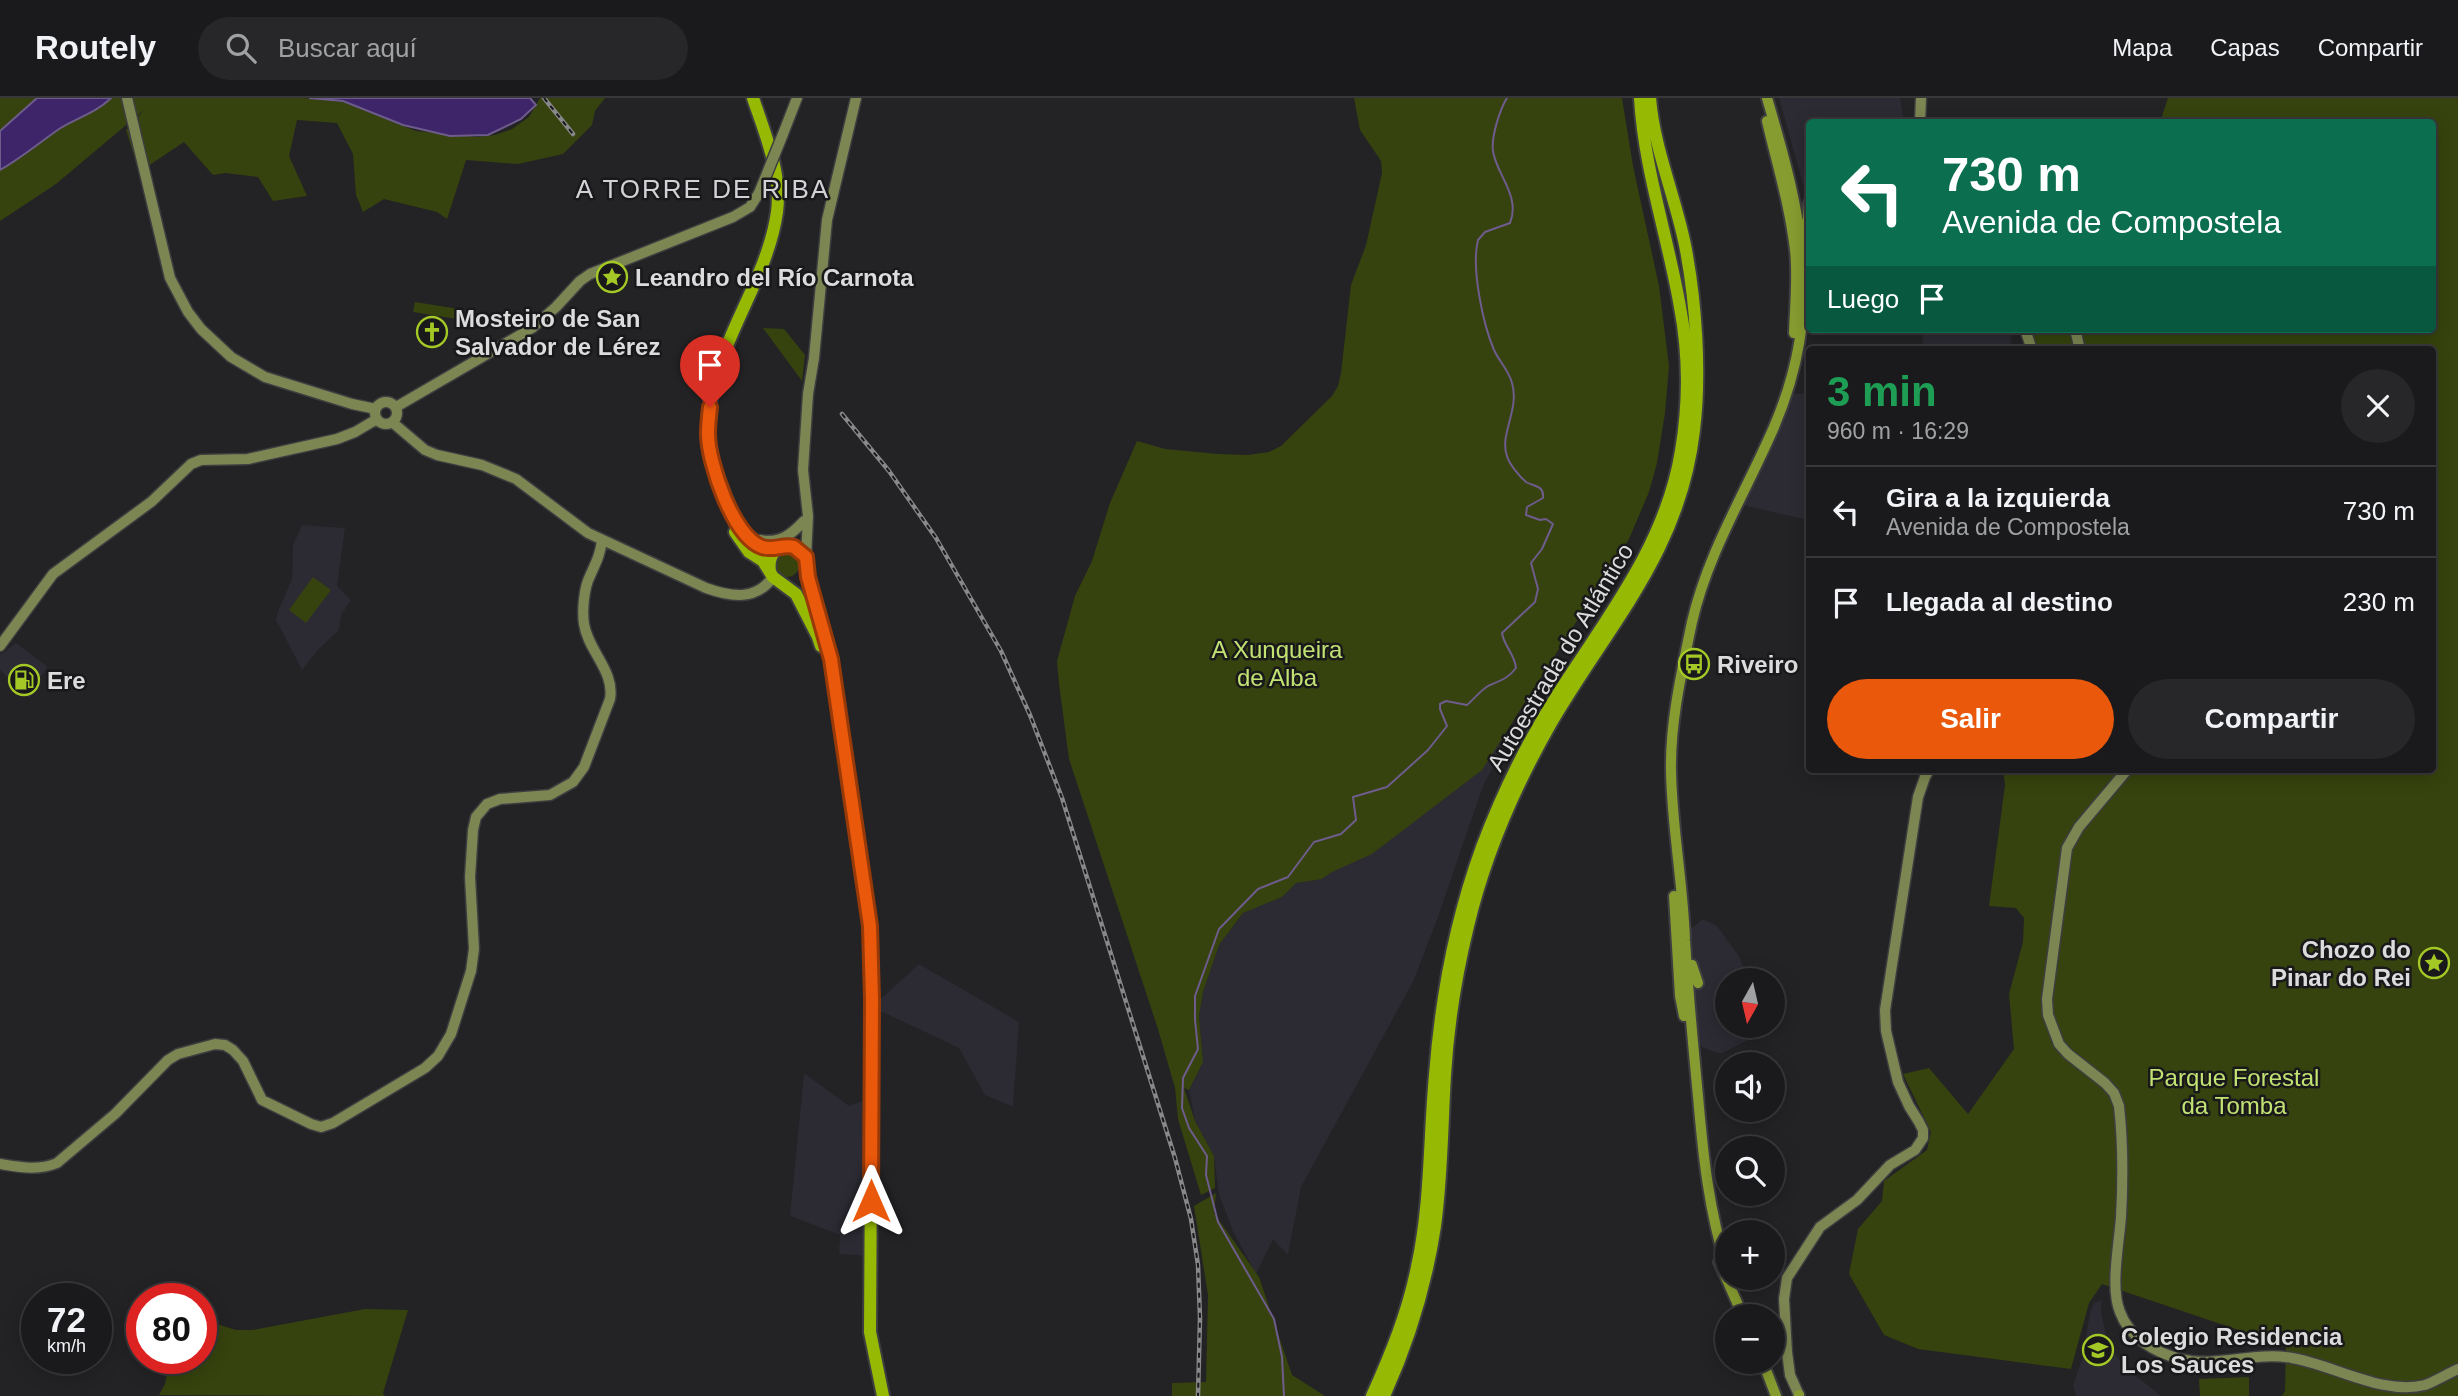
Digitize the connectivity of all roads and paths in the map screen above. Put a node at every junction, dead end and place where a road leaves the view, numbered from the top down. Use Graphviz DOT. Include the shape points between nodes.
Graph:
graph roads {
  1 [pos="127,98"];
  2 [pos="753,98"];
  3 [pos="797,98"];
  4 [pos="856,98"];
  5 [pos="1640,98"];
  6 [pos="1650,98"];
  7 [pos="1764,98"];
  8 [pos="1921,98"];
  9 [pos="1920,119"];
  10 [pos="1805,237"];
  11 [pos="1806,270"];
  12 [pos="1805,274"];
  13 [pos="1796,304"];
  14 [pos="396,407"];
  15 [pos="376,414"];
  16 [pos="392,422"];
  17 [pos="708,436"];
  18 [pos="806,508"];
  19 [pos="804,520"];
  20 [pos="745,533"];
  21 [pos="602,540"];
  22 [pos="782,547"];
  23 [pos="806,562"];
  24 [pos="776,577"];
  25 [pos="0,646"];
  26 [pos="835,695"];
  27 [pos="1927,773"];
  28 [pos="2124,773"];
  29 [pos="1676,918"];
  30 [pos="1689,965"];
  31 [pos="1685,1024"];
  32 [pos="0,1164"];
  33 [pos="1715,1226"];
  34 [pos="1740,1304"];
  35 [pos="2458,1369"];
  36 [pos="1768,1374"];
  37 [pos="1774,1374"];
  38 [pos="883,1396"];
  39 [pos="1372,1396"];
  40 [pos="1384,1396"];
  41 [pos="1776,1396"];
  42 [pos="1782,1396"];
  43 [pos="1799,1396"];
  1 -- 15 [label="street" via="170,278 201,329 231,357 265,377"];
  2 -- 17 [label="highway" via="776,176 777,211 762,268 713,387"];
  3 -- 14 [label="street, bridge" via="750,206 590,274 532,328"];
  4 -- 18 [label="street, bridge" via="827,220 808,394 803,470"];
  5 -- 39 [label="highway, Autoestrada do Atlántico" via="1650,171 1685,340 1687,396 1681,452 1667,505 1641,566 1529,744 1478,859 1444,989 1418,1267 1405,1314"];
  6 -- 40 [label="highway, Autoestrada do Atlántico" via="1685,247 1696,336 1696,400 1689,458 1661,547 1529,764 1481,881 1451,1013 1438,1194 1427,1272 1411,1330"];
  7 -- 10 [label="main road"];
  7 -- 13 [label="main road" via="1791,226"];
  8 -- 9 [label="street"];
  10 -- 12 [label="main road"];
  10 -- 13 [label="main road" via="1799,238 1801,290"];
  11 -- 12 [label="main road"];
  12 -- 30 [label="main road" via="1800,338 1787,393 1709,566 1695,610 1675,716 1671,772"];
  13 -- 29 [label="main road" via="1782,394 1711,548 1682,649 1666,761"];
  14 -- 15 [label="street" via="384,402"];
  14 -- 16 [label="street" via="397,417"];
  15 -- 16 [label="street" via="386,424"];
  15 -- 25 [label="street" via="355,432 337,439 248,459 191,464 151,502 53,574"];
  16 -- 21 [label="street" via="425,450 516,479"];
  17 -- 20 [label="highway" via="718,478"];
  17 -- 24 [label="highway" via="718,500 749,552"];
  18 -- 19 [label="street"];
  18 -- 23 [label="street"];
  19 -- 20 [label="street" via="795,531 770,542"];
  19 -- 22 [label="street" via="798,537"];
  20 -- 22 [label="highway" via="764,548"];
  21 -- 24 [label="street" via="724,594 755,593"];
  21 -- 32 [label="street" via="589,577 584,623 609,678 610,699 584,767 573,782 550,795 500,799 487,804 476,817 470,877 473,961 455,1024 438,1056 415,1075 321,1127 265,1104 238,1055 229,1046 215,1044 168,1060 57,1163 29,1168"];
  22 -- 23 [label="highway" via="800,550"];
  22 -- 24 [label="highway" via="769,561"];
  23 -- 24 [label="highway" via="800,580"];
  23 -- 26 [label="highway" via="831,659"];
  24 -- 26 [label="highway" via="796,594 818,637"];
  26 -- 38 [label="highway" via="870,926 870,1332"];
  27 -- 43 [label="street" via="1918,797 1885,1010 1898,1082 1923,1138 1916,1150 1890,1165 1857,1200 1820,1227 1787,1278 1788,1363"];
  28 -- 35 [label="street" via="2067,848 2047,999 2051,1028 2059,1044 2105,1083 2119,1106 2121,1213 2116,1288 2126,1324 2149,1346 2180,1359 2291,1357 2396,1390 2424,1385"];
  29 -- 30 [label="main road" via="1682,961"];
  29 -- 31 [label="main road"];
  30 -- 31 [label="main road" via="1683,972"];
  30 -- 33 [label="main road"];
  31 -- 34 [label="main road" via="1704,1203 1721,1267"];
  36 -- 41 [label="main road"];
  37 -- 42 [label="main road"];
}
